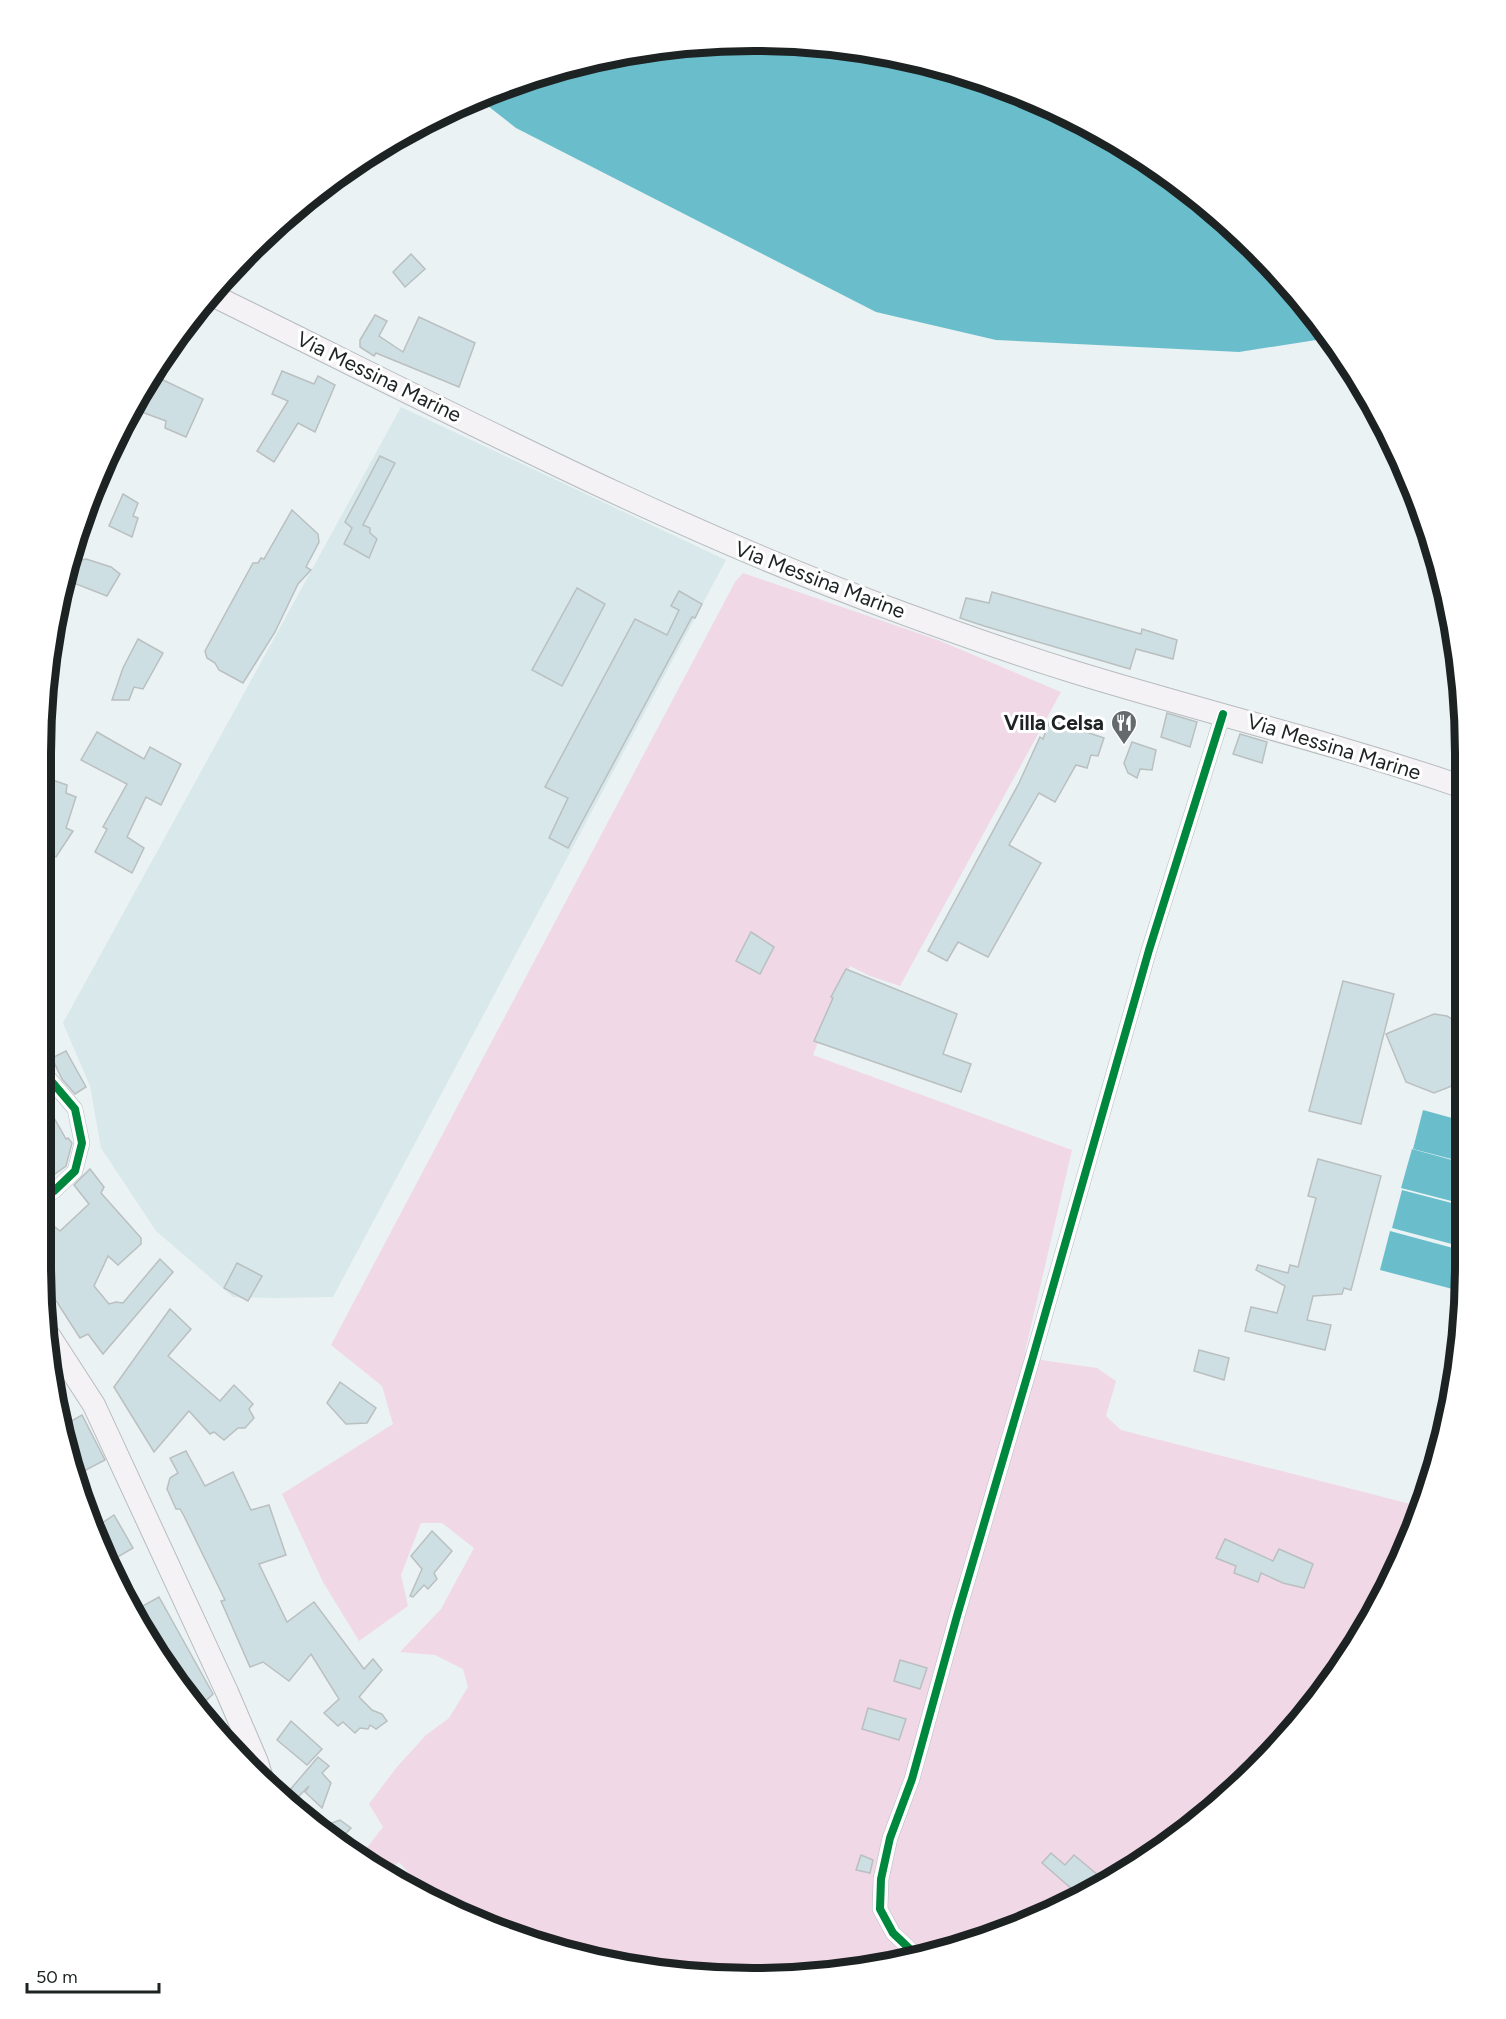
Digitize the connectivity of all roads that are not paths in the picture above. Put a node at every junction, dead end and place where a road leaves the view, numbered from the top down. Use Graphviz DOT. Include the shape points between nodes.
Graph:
graph roads {
  1 [pos="218,298"];
  2 [pos="1223,714"];
  3 [pos="1455,784"];
  4 [pos="51,1081"];
  5 [pos="51,1193"];
  6 [pos="56,1346"];
  7 [pos="257,1762"];
  8 [pos="911,1950"];
  1 -- 2 [label="main road, Via Messina Marine" via="604,488 736,548 1059,667"];
  2 -- 3 [label="main road, Via Messina Marine"];
  2 -- 8 [label="street" via="1149,950 912,1779 890,1838 881,1879 880,1909 893,1933"];
  4 -- 5 [label="street" via="75,1109 82,1143 75,1171"];
  6 -- 7 [label="main road" via="94,1405"];
}
